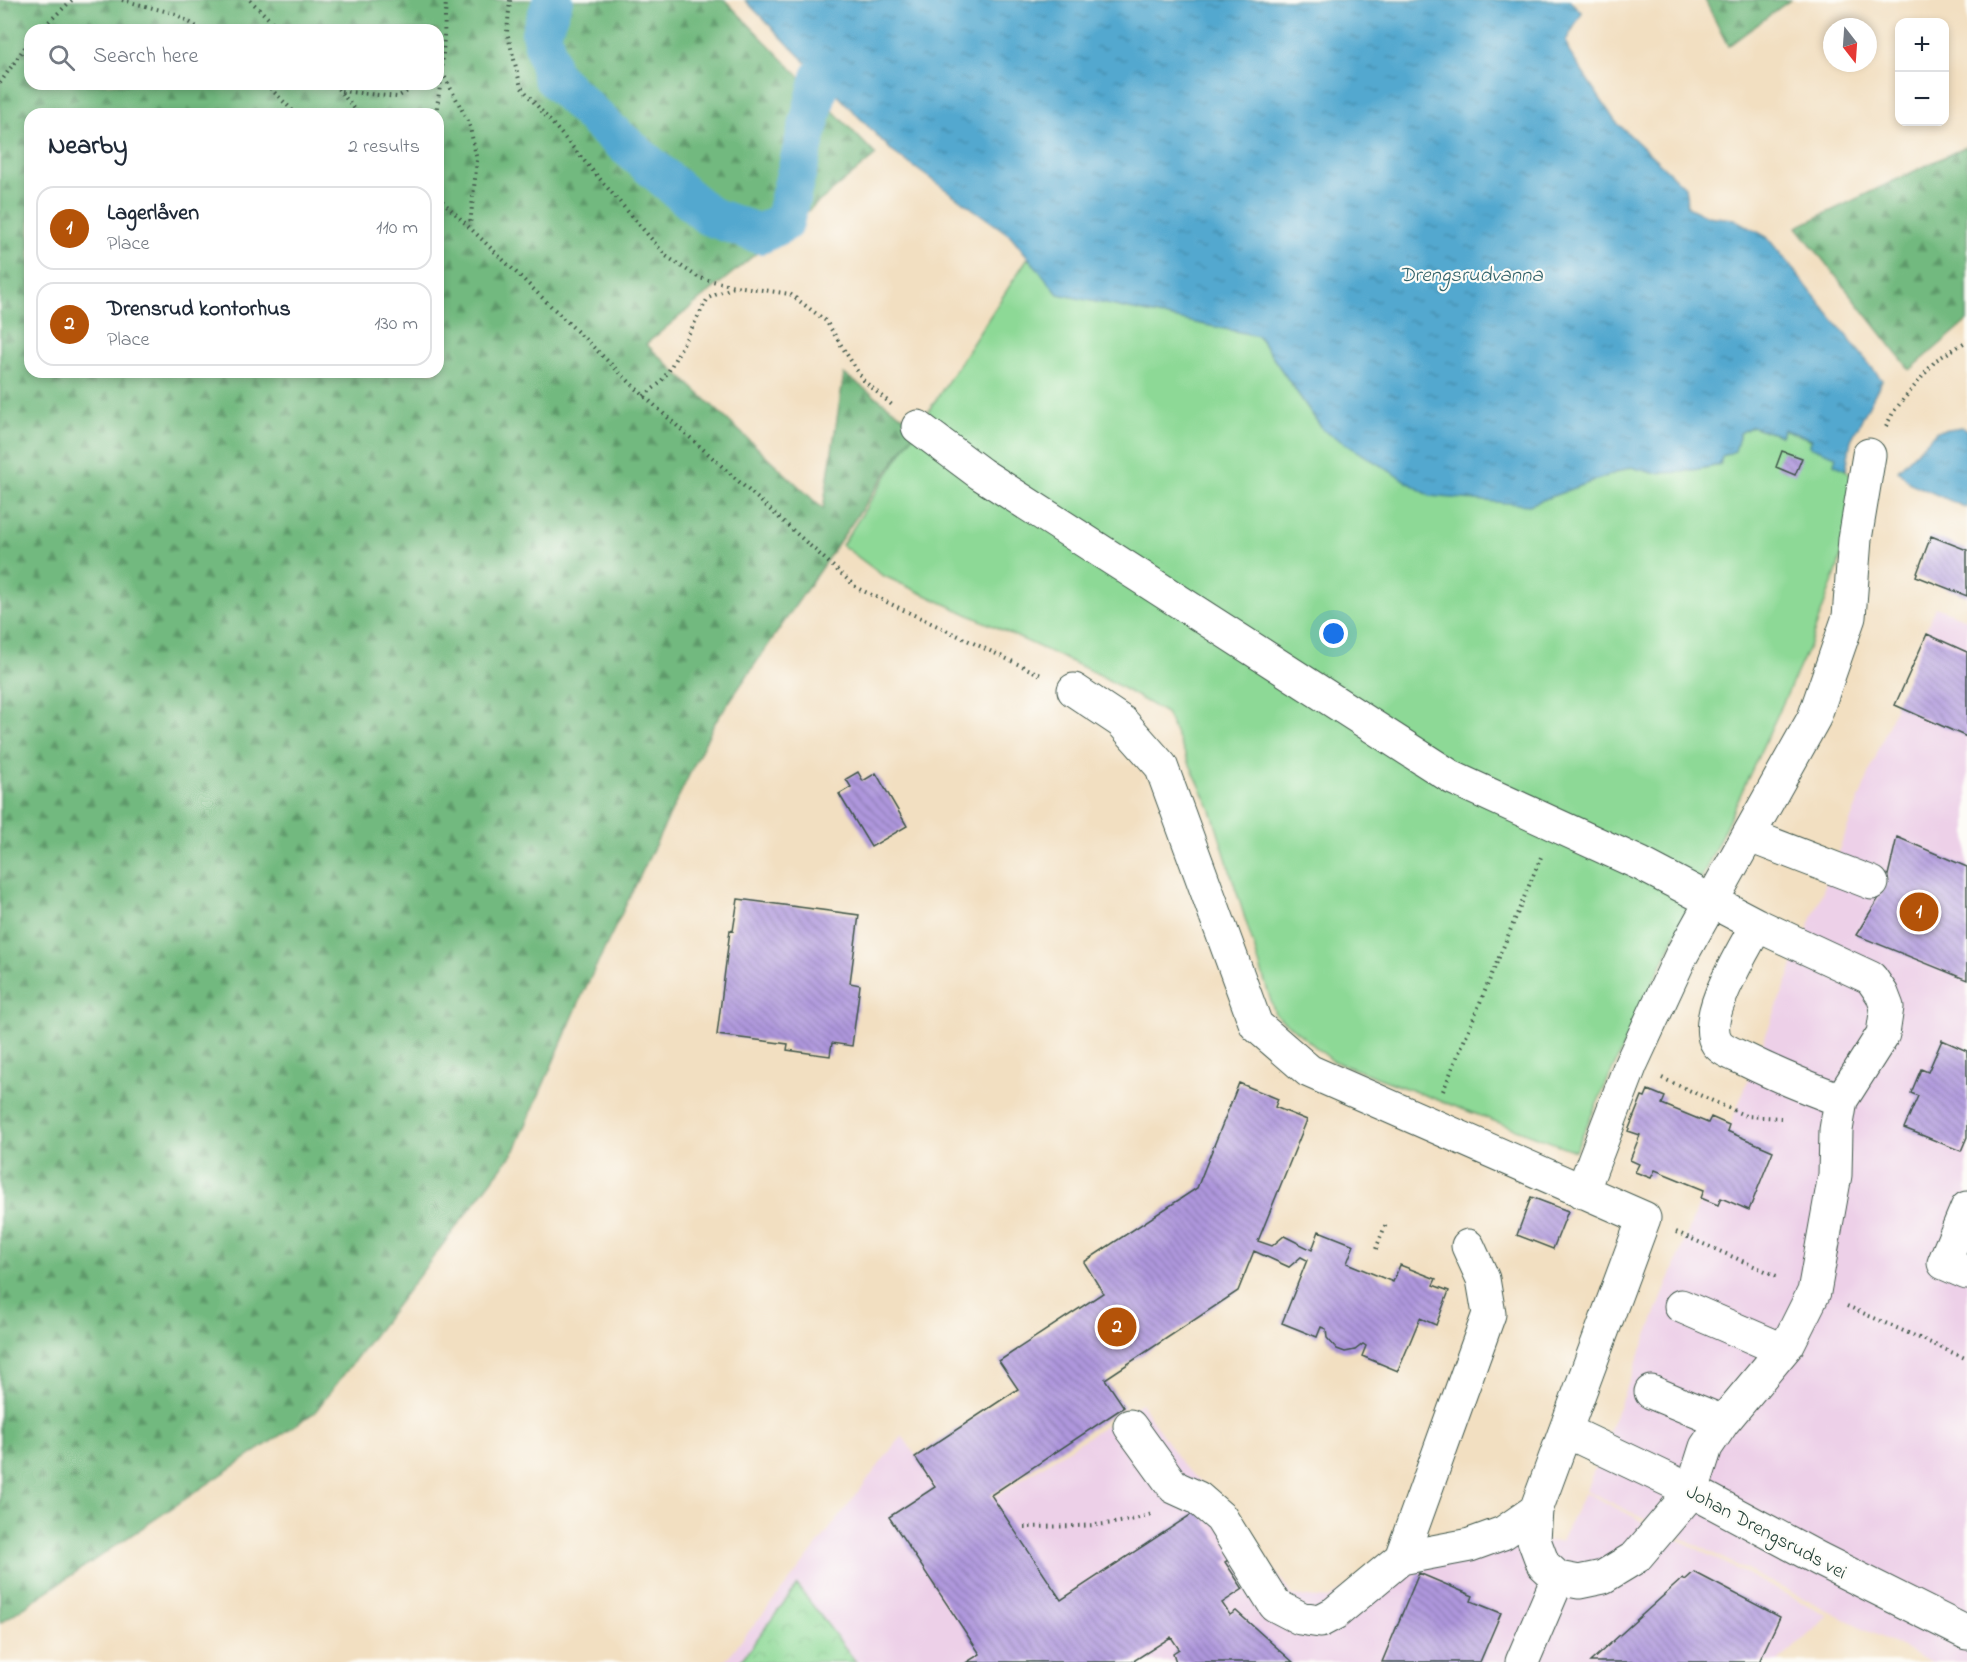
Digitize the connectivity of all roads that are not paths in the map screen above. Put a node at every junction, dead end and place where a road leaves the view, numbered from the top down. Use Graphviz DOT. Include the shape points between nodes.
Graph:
graph roads {
  1 [pos="918,428"];
  2 [pos="1869,455"];
  3 [pos="1074,690"];
  4 [pos="1750,836"];
  5 [pos="1872,883"];
  6 [pos="1712,901"];
  7 [pos="1757,925"];
  8 [pos="1839,1115"];
  9 [pos="1582,1192"];
  10 [pos="1967,1208"];
  11 [pos="1468,1246"];
  12 [pos="1967,1273"];
  13 [pos="1681,1306"];
  14 [pos="1782,1350"];
  15 [pos="1651,1392"];
  16 [pos="1723,1422"];
  17 [pos="1130,1426"];
  18 [pos="1566,1431"];
  19 [pos="1692,1491"];
  20 [pos="1536,1510"];
  21 [pos="1401,1558"];
  22 [pos="1558,1578"];
  23 [pos="1967,1633"];
  24 [pos="1522,1662"];
  1 -- 6 [label="street" via="981,474 1453,778"];
  2 -- 4 [label="street" via="1855,539 1849,617 1814,718"];
  3 -- 9 [label="street" via="1122,722 1161,766 1256,1025 1309,1071"];
  4 -- 5 [label="street"];
  4 -- 6 [label="street"];
  6 -- 7 [label="street"];
  6 -- 9 [label="street" via="1631,1064"];
  7 -- 8 [label="street" via="1722,991 1714,1026 1716,1042 1726,1051 1788,1081"];
  7 -- 8 [label="street" via="1871,978 1882,994 1887,1007 1883,1034"];
  8 -- 14 [label="street" via="1835,1175 1814,1292"];
  9 -- 18 [label="street" via="1644,1218"];
  10 -- 12 [label="street" via="1944,1263"];
  11 -- 21 [label="street" via="1483,1279 1489,1314"];
  13 -- 14 [label="street"];
  14 -- 16 [label="street"];
  15 -- 16 [label="street"];
  16 -- 19 [label="street" via="1706,1447"];
  17 -- 21 [label="street" via="1174,1487 1198,1498 1221,1518 1275,1605 1300,1618 1320,1621 1335,1613"];
  18 -- 19 [label="street, Johan Drengsruds vei"];
  18 -- 20 [label="street"];
  19 -- 22 [label="street" via="1636,1557 1604,1577 1579,1582"];
  19 -- 23 [label="street, Johan Drengsruds vei"];
  20 -- 21 [label="street" via="1503,1533 1470,1545"];
  20 -- 22 [label="street" via="1534,1539 1543,1564"];
  22 -- 24 [label="street"];
}
